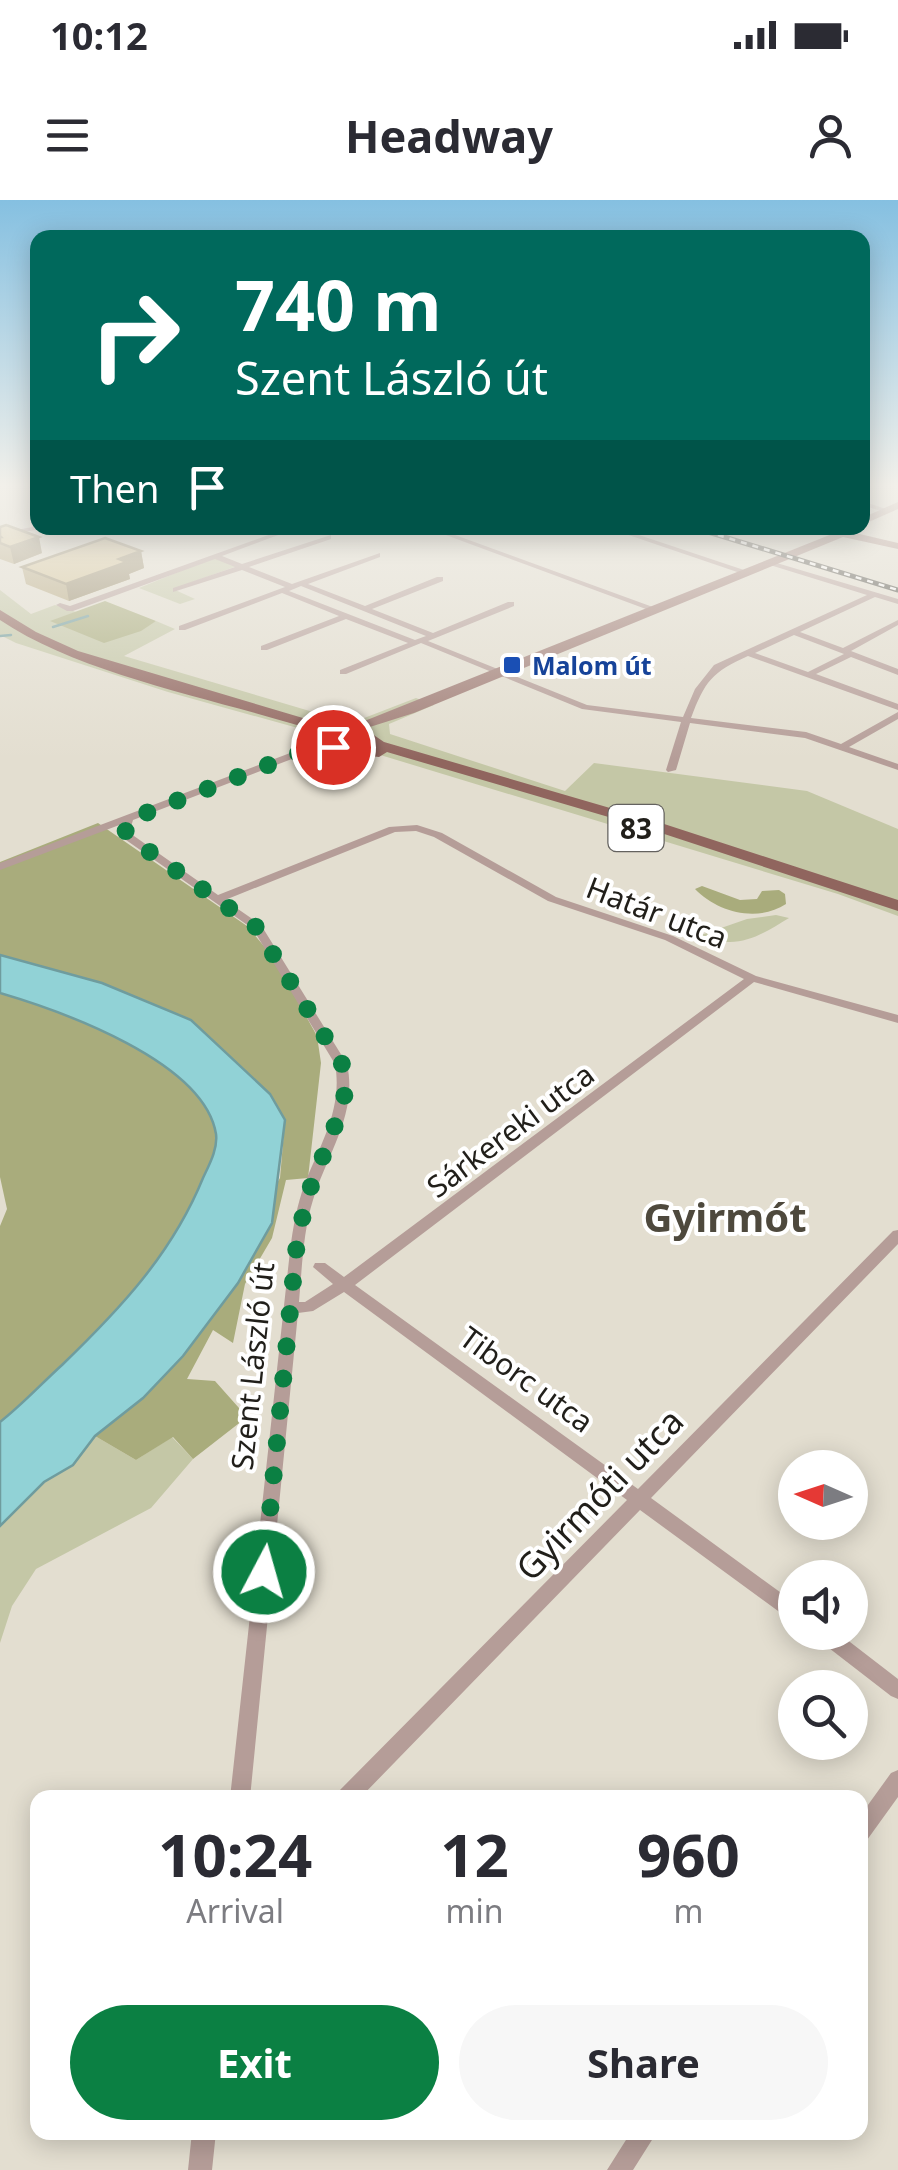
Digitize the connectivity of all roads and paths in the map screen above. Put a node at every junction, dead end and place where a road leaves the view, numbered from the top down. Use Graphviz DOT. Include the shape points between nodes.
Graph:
graph roads {
  1 [pos="160,576"];
  2 [pos="216,576"];
  3 [pos="263,576"];
  4 [pos="324,576"];
  5 [pos="563,576"];
  6 [pos="742,576"];
  7 [pos="814,576"];
  8 [pos="440,579"];
  9 [pos="293,588"];
  10 [pos="176,590"];
  11 [pos="874,595"];
  12 [pos="898,602"];
  13 [pos="60,604"];
  14 [pos="511,604"];
  15 [pos="365,609"];
  16 [pos="657,610"];
  17 [pos="0,614"];
  18 [pos="346,616"];
  19 [pos="898,622"];
  20 [pos="0,624"];
  21 [pos="182,628"];
  22 [pos="794,632"];
  23 [pos="434,636"];
  24 [pos="419,642"];
  25 [pos="264,648"];
  26 [pos="850,651"];
  27 [pos="748,653"];
  28 [pos="343,672"];
  29 [pos="898,672"];
  30 [pos="502,673"];
  31 [pos="808,675"];
  32 [pos="898,711"];
  33 [pos="688,722"];
  34 [pos="359,732"];
  35 [pos="322,743"];
  36 [pos="844,746"];
  37 [pos="898,767"];
  38 [pos="671,770"];
  39 [pos="128,820"];
  40 [pos="408,827"];
  41 [pos="0,867"];
  42 [pos="220,898"];
  43 [pos="898,906"];
  44 [pos="898,914"];
  45 [pos="752,978"];
  46 [pos="898,1019"];
  47 [pos="898,1235"];
  48 [pos="320,1267"];
  49 [pos="345,1284"];
  50 [pos="290,1308"];
  51 [pos="642,1498"];
  52 [pos="778,1599"];
  53 [pos="846,1650"];
  54 [pos="898,1690"];
  55 [pos="898,1780"];
  56 [pos="241,1790"];
  57 [pos="354,1790"];
  58 [pos="868,1822"];
  59 [pos="203,2140"];
  60 [pos="640,2140"];
  61 [pos="200,2170"];
  62 [pos="619,2170"];
  1 -- 13 [label="street" via="70,609"];
  2 -- 10 [label="street"];
  3 -- 9 [label="street"];
  4 -- 9 [label="street"];
  5 -- 16 [label="street"];
  6 -- 16 [label="main road"];
  7 -- 11 [label="street"];
  8 -- 15 [label="street"];
  9 -- 15 [label="street"];
  9 -- 18 [label="street"];
  9 -- 21 [label="street"];
  11 -- 12 [label="street"];
  11 -- 22 [label="street"];
  14 -- 23 [label="street"];
  15 -- 23 [label="street"];
  16 -- 30 [label="main road"];
  17 -- 34 [label="main road, 83" via="73,654 312,725"];
  18 -- 24 [label="street"];
  18 -- 25 [label="street"];
  19 -- 26 [label="street"];
  20 -- 35 [label="main road, 83" via="70,659"];
  22 -- 26 [label="street"];
  22 -- 27 [label="street"];
  23 -- 24 [label="street"];
  24 -- 28 [label="street"];
  24 -- 30 [label="street"];
  26 -- 29 [label="street"];
  26 -- 31 [label="street"];
  27 -- 31 [label="street"];
  27 -- 33 [label="street" via="702,680"];
  30 -- 33 [label="street" via="586,707"];
  30 -- 34 [label="main road"];
  31 -- 32 [label="street"];
  32 -- 36 [label="street"];
  33 -- 36 [label="street" via="806,735"];
  33 -- 38 [label="street"];
  34 -- 35 [label="main road, 83"];
  34 -- 35 [label="main road"];
  34 -- 43 [label="main road, 83" via="379,745"];
  34 -- 44 [label="main road, 83"];
  35 -- 39 [label="street"];
  36 -- 37 [label="street"];
  39 -- 41 [label="street"];
  39 -- 42 [label="street, Szent László út" via="130,838"];
  40 -- 42 [label="street"];
  40 -- 45 [label="street, Határ utca" via="438,835 552,899 670,938"];
  42 -- 50 [label="street, Szent László út" via="276,954 345,1075 343,1105 306,1199"];
  45 -- 46 [label="street, Határ utca"];
  45 -- 49 [label="street, Sárkereki utca"];
  47 -- 51 [label="street, Gyirmóti utca"];
  48 -- 49 [label="street, Tiborc utca"];
  49 -- 50 [label="street, Sárkereki utca" via="308,1307"];
  49 -- 51 [label="street, Tiborc utca"];
  50 -- 56 [label="street, Szent László út"];
  51 -- 52 [label="street, Tiborc utca"];
  51 -- 57 [label="street, Gyirmóti utca"];
  53 -- 54 [label="street"];
  55 -- 58 [label="street"];
  59 -- 61 [label="street"];
  60 -- 62 [label="street"];
}
